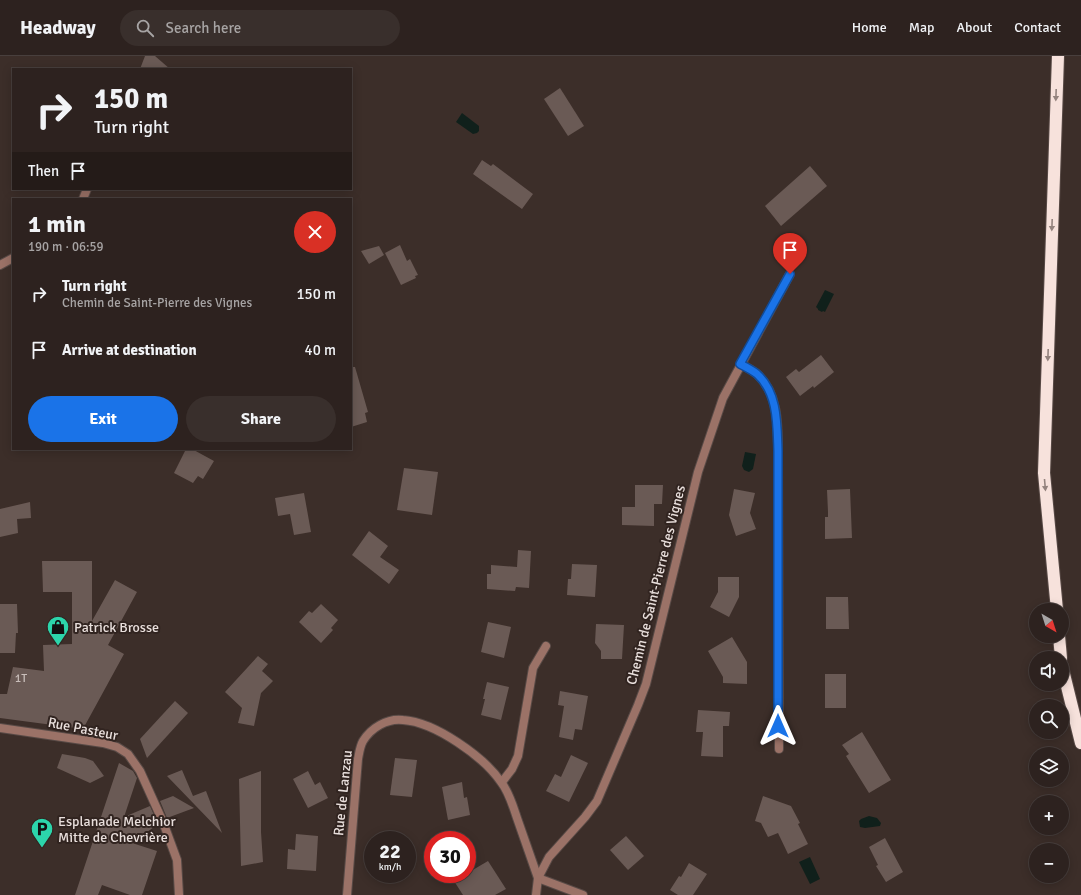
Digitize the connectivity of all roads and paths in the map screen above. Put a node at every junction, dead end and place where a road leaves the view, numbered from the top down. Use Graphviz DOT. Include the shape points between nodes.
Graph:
graph roads {
  1 [pos="1058,56"];
  2 [pos="12,259"];
  3 [pos="0,265"];
  4 [pos="790,274"];
  5 [pos="740,364"];
  6 [pos="1056,603"];
  7 [pos="546,646"];
  8 [pos="1068,691"];
  9 [pos="0,728"];
  10 [pos="1081,743"];
  11 [pos="779,748"];
  12 [pos="502,782"];
  13 [pos="538,878"];
  14 [pos="179,895"];
  15 [pos="347,895"];
  16 [pos="536,895"];
  17 [pos="583,895"];
  1 -- 6 [label="highway, one-way" via="1044,473"];
  2 -- 3 [label="street"];
  4 -- 5 [label="street, Chemin de Saint-Pierre des Vignes"];
  5 -- 11 [label="street" via="757,373 769,389 776,407"];
  5 -- 13 [label="street, Chemin de Saint-Pierre des Vignes" via="723,398 698,472 646,684 638,705 597,801 549,857"];
  7 -- 12 [label="street" via="534,668 518,756"];
  8 -- 10 [label="highway"];
  9 -- 14 [label="street, Rue Pasteur" via="103,743 128,754 145,780 177,860"];
  12 -- 13 [label="street, Rue de Lanzau"];
  12 -- 15 [label="street, Rue de Lanzau" via="465,747 430,727 403,720 387,721 373,729 362,742 358,759"];
  13 -- 16 [label="street, Chemin de Saint-Pierre des Vignes"];
  13 -- 17 [label="street"];
}
